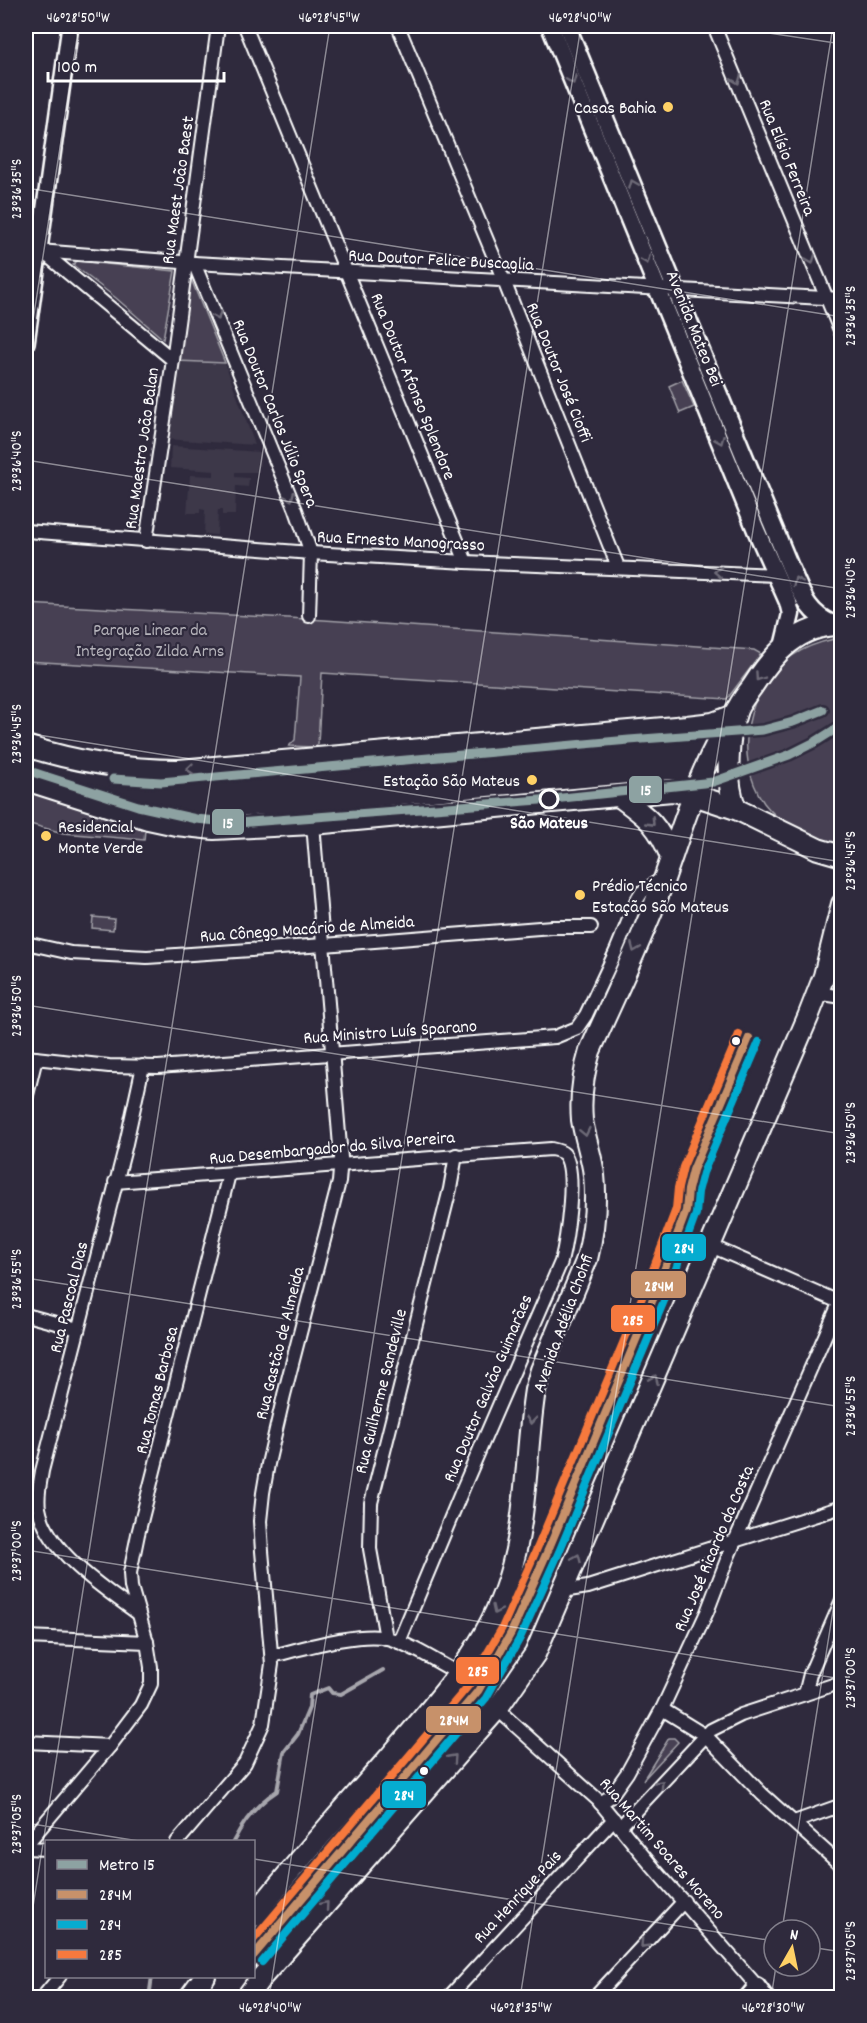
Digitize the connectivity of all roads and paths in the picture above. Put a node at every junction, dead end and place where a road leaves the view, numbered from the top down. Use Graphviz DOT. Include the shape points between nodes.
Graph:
graph roads {
  1 [pos="70,26"];
  2 [pos="218,26"];
  3 [pos="245,26"];
  4 [pos="398,26"];
  5 [pos="550,26"];
  6 [pos="567,26"];
  7 [pos="714,26"];
  8 [pos="26,238"];
  9 [pos="39,251"];
  10 [pos="189,262"];
  11 [pos="347,271"];
  12 [pos="504,281"];
  13 [pos="659,290"];
  14 [pos="677,290"];
  15 [pos="827,298"];
  16 [pos="842,299"];
  17 [pos="27,315"];
  18 [pos="842,335"];
  19 [pos="26,343"];
  20 [pos="172,360"];
  21 [pos="26,531"];
  22 [pos="146,541"];
  23 [pos="312,553"];
  24 [pos="466,562"];
  25 [pos="618,567"];
  26 [pos="776,575"];
  27 [pos="309,616"];
  28 [pos="837,624"];
  29 [pos="783,647"];
  30 [pos="735,713"];
  31 [pos="26,746"];
  32 [pos="26,780"];
  33 [pos="694,795"];
  34 [pos="620,796"];
  35 [pos="736,809"];
  36 [pos="313,824"];
  37 [pos="842,856"];
  38 [pos="671,857"];
  39 [pos="665,877"];
  40 [pos="842,904"];
  41 [pos="591,927"];
  42 [pos="26,943"];
  43 [pos="324,945"];
  44 [pos="817,993"];
  45 [pos="842,997"];
  46 [pos="332,1054"];
  47 [pos="31,1057"];
  48 [pos="143,1066"];
  49 [pos="26,1099"];
  50 [pos="551,1149"];
  51 [pos="456,1155"];
  52 [pos="340,1164"];
  53 [pos="229,1174"];
  54 [pos="116,1182"];
  55 [pos="711,1246"];
  56 [pos="840,1300"];
  57 [pos="26,1315"];
  58 [pos="78,1329"];
  59 [pos="842,1507"];
  60 [pos="735,1541"];
  61 [pos="562,1591"];
  62 [pos="842,1600"];
  63 [pos="139,1614"];
  64 [pos="26,1637"];
  65 [pos="386,1638"];
  66 [pos="147,1642"];
  67 [pos="399,1642"];
  68 [pos="272,1656"];
  69 [pos="458,1673"];
  70 [pos="842,1682"];
  71 [pos="805,1694"];
  72 [pos="497,1709"];
  73 [pos="662,1709"];
  74 [pos="706,1736"];
  75 [pos="26,1742"];
  76 [pos="110,1746"];
  77 [pos="600,1803"];
  78 [pos="842,1804"];
  79 [pos="794,1822"];
  80 [pos="617,1823"];
  81 [pos="179,1840"];
  82 [pos="26,1846"];
  83 [pos="45,1848"];
  84 [pos="842,1866"];
  85 [pos="684,1901"];
  86 [pos="255,1915"];
  87 [pos="59,1978"];
  88 [pos="204,1978"];
  89 [pos="756,1994"];
  90 [pos="42,1998"];
  91 [pos="189,1998"];
  92 [pos="246,1998"];
  93 [pos="448,1998"];
  94 [pos="594,1998"];
  1 -- 9 [label="street"];
  2 -- 10 [label="street, Rua Maest João Baest"];
  3 -- 11 [label="street, Rua Doutor Afonso Splendore"];
  4 -- 12 [label="street, Rua Doutor José Cioffi"];
  5 -- 13 [label="main road, Avenida Mateo Bei, one-way"];
  14 -- 6 [label="main road, Avenida Mateo Bei, one-way"];
  7 -- 15 [label="street, Rua Elísio Ferreira, one-way"];
  8 -- 9 [label="street"];
  9 -- 10 [label="street, Rua Doutor Felice Buscaglia"];
  9 -- 17 [label="street"];
  9 -- 20 [label="street"];
  10 -- 11 [label="street, Rua Doutor Felice Buscaglia"];
  10 -- 20 [label="street, Rua Maest João Baest"];
  10 -- 23 [label="street, Rua Doutor Carlos Júlio Spera, one-way"];
  11 -- 12 [label="street, Rua Doutor Felice Buscaglia"];
  11 -- 24 [label="street, Rua Doutor Afonso Splendore"];
  12 -- 13 [label="street, Rua Doutor Felice Buscaglia"];
  12 -- 25 [label="street, Rua Doutor José Cioffi"];
  13 -- 14 [label="street, Rua Doutor Felice Buscaglia"];
  13 -- 26 [label="main road, Avenida Mateo Bei, one-way"];
  14 -- 15 [label="street, Rua Doutor Felice Buscaglia"];
  28 -- 14 [label="main road, Avenida Mateo Bei, one-way" via="809,608"];
  15 -- 16 [label="street, Rua Doutor Felice Buscaglia"];
  15 -- 18 [label="street, Rua Elísio Ferreira"];
  17 -- 19 [label="street"];
  20 -- 22 [label="street, Rua Maestro João Balan"];
  21 -- 22 [label="street, Rua Ernesto Manograsso"];
  22 -- 23 [label="street, Rua Ernesto Manograsso"];
  23 -- 24 [label="street, Rua Ernesto Manograsso"];
  23 -- 27 [label="street, Rua Doutor Carlos Júlio Spera"];
  24 -- 25 [label="street, Rua Ernesto Manograsso"];
  26 -- 25 [label="street, Rua Ernesto Manograsso, one-way"];
  26 -- 29 [label="main road, Avenida Mateo Bei" via="791,614"];
  28 -- 29 [label="main road, Avenida Adélia Chohfi" via="814,629"];
  29 -- 30 [label="main road, Avenida Adélia Chohfi, one-way"];
  30 -- 31 [label="main road, one-way" via="712,723 687,726 179,770 105,765"];
  30 -- 33 [label="main road, Avenida Adélia Chohfi"];
  30 -- 35 [label="main road" via="729,765"];
  32 -- 36 [label="main road" via="176,825 214,829"];
  33 -- 34 [label="main road" via="672,791"];
  33 -- 35 [label="main road"];
  33 -- 38 [label="main road, Avenida Adélia Chohfi"];
  34 -- 36 [label="main road"];
  34 -- 38 [label="main road, one-way" via="655,825"];
  35 -- 37 [label="main road" via="818,849"];
  36 -- 43 [label="street, Rua Gastão de Almeida"];
  38 -- 39 [label="main road, Avenida Adélia Chohfi"];
  39 -- 46 [label="street, Rua Ministro Luís Sparano" via="642,892 637,900 578,1028 555,1037"];
  39 -- 69 [label="main road, Avenida Adélia Chohfi, one-way" via="584,1071 582,1122 596,1210 591,1241 535,1390 522,1517 508,1581 483,1636"];
  40 -- 44 [label="main road"];
  41 -- 43 [label="street, Rua Cônego Macário de Almeida"];
  42 -- 43 [label="street, Rua Cônego Macário de Almeida" via="71,953 147,957"];
  43 -- 46 [label="street, Rua Gastão de Almeida"];
  44 -- 45 [label="street"];
  44 -- 55 [label="main road"];
  46 -- 48 [label="street, Rua Ministro Luís Sparano"];
  46 -- 52 [label="street, Rua Gastão de Almeida"];
  47 -- 48 [label="street, Rua Ministro Luís Sparano"];
  47 -- 49 [label="street"];
  48 -- 54 [label="street, Rua Pascoal Dias"];
  50 -- 51 [label="street, Rua Desembargador da Silva Pereira"];
  50 -- 67 [label="street, Rua Doutor Galvão Guimarães" via="564,1155 569,1167 569,1227 561,1262"];
  51 -- 52 [label="street, Rua Desembargador da Silva Pereira"];
  51 -- 65 [label="street, Rua Guilherme Sandeville" via="371,1503 370,1549"];
  52 -- 53 [label="street, Rua Desembargador da Silva Pereira"];
  52 -- 68 [label="street, Rua Gastão de Almeida" via="339,1182 263,1493 260,1521"];
  53 -- 54 [label="street, Rua Desembargador da Silva Pereira"];
  53 -- 63 [label="street, Rua Tomas Barbosa" via="133,1555 131,1587"];
  54 -- 58 [label="street, Rua Pascoal Dias"];
  55 -- 56 [label="street"];
  61 -- 55 [label="main road, one-way"];
  56 -- 60 [label="street, Rua José Ricardo da Costa"];
  57 -- 58 [label="street"];
  58 -- 63 [label="street, Rua Pascoal Dias" via="42,1471 40,1510 45,1526 63,1551"];
  59 -- 60 [label="street"];
  60 -- 61 [label="street" via="588,1587"];
  60 -- 73 [label="street, Rua José Ricardo da Costa"];
  61 -- 72 [label="main road" via="535,1654"];
  62 -- 71 [label="street"];
  63 -- 66 [label="street"];
  64 -- 66 [label="street"];
  65 -- 67 [label="street"];
  65 -- 68 [label="street" via="325,1643"];
  66 -- 76 [label="street" via="151,1684 141,1705"];
  67 -- 69 [label="street"];
  68 -- 81 [label="street, Rua Gastão de Almeida" via="263,1724 251,1752"];
  69 -- 86 [label="main road, Avenida Adélia Chohfi"];
  70 -- 71 [label="street, Rua Henrique Pais"];
  71 -- 74 [label="street, Rua Henrique Pais" via="741,1715"];
  72 -- 77 [label="street, Rua Martim Soares Moreno"];
  92 -- 72 [label="main road, one-way"];
  73 -- 74 [label="street"];
  73 -- 77 [label="street, Rua José Ricardo da Costa" via="627,1773 610,1797"];
  74 -- 79 [label="street"];
  80 -- 74 [label="street, Rua Henrique Pais, one-way"];
  75 -- 76 [label="street"];
  76 -- 82 [label="street"];
  77 -- 80 [label="street, Rua Martim Soares Moreno"];
  78 -- 79 [label="street"];
  79 -- 84 [label="street"];
  80 -- 85 [label="street, Rua Martim Soares Moreno"];
  80 -- 93 [label="street, Rua Henrique Pais"];
  82 -- 83 [label="street"];
  85 -- 89 [label="street, Rua Martim Soares Moreno"];
  85 -- 94 [label="street, one-way"];
  87 -- 90 [label="street"];
  88 -- 91 [label="main road"];
}
